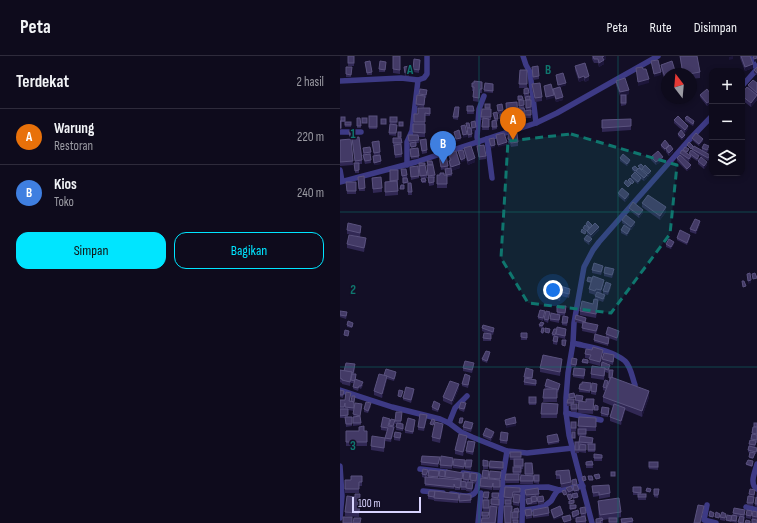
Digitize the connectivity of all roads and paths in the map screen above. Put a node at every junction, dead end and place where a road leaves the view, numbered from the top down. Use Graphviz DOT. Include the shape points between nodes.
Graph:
graph roads {
  1 [pos="427,56"];
  2 [pos="523,56"];
  3 [pos="658,56"];
  4 [pos="749,56"];
  5 [pos="418,80"];
  6 [pos="340,81"];
  7 [pos="745,83"];
  8 [pos="484,96"];
  9 [pos="709,119"];
  10 [pos="536,120"];
  11 [pos="340,132"];
  12 [pos="361,132"];
  13 [pos="477,140"];
  14 [pos="487,140"];
  15 [pos="407,165"];
  16 [pos="340,170"];
  17 [pos="492,178"];
  18 [pos="341,179"];
  19 [pos="573,343"];
  20 [pos="634,385"];
  21 [pos="340,390"];
  22 [pos="468,396"];
  23 [pos="566,413"];
  24 [pos="601,420"];
  25 [pos="449,423"];
  26 [pos="573,448"];
  27 [pos="507,451"];
  28 [pos="757,464"];
  29 [pos="340,466"];
  30 [pos="420,469"];
  31 [pos="484,472"];
  32 [pos="477,475"];
  33 [pos="583,486"];
  34 [pos="502,488"];
  35 [pos="523,488"];
  36 [pos="757,489"];
  37 [pos="559,490"];
  38 [pos="423,491"];
  39 [pos="478,493"];
  40 [pos="488,494"];
  41 [pos="495,494"];
  42 [pos="502,495"];
  43 [pos="707,505"];
  44 [pos="746,507"];
  45 [pos="523,510"];
  46 [pos="757,510"];
  47 [pos="340,518"];
  48 [pos="703,521"];
  49 [pos="478,523"];
  50 [pos="500,523"];
  51 [pos="522,523"];
  52 [pos="592,523"];
  53 [pos="716,523"];
  1 -- 5 [label="street" via="427,74"];
  2 -- 10 [label="street" via="530,72"];
  3 -- 10 [label="street" via="570,106"];
  4 -- 7 [label="street" via="757,69"];
  5 -- 6 [label="street" via="401,78"];
  5 -- 15 [label="street" via="412,131 407,142"];
  8 -- 13 [label="street" via="479,109"];
  9 -- 19 [label="street" via="593,250 584,267"];
  10 -- 14 [label="street"];
  11 -- 12 [label="street"];
  13 -- 14 [label="street"];
  13 -- 15 [label="street"];
  14 -- 17 [label="street"];
  15 -- 18 [label="street"];
  16 -- 18 [label="street"];
  19 -- 20 [label="street" via="617,356 625,362"];
  19 -- 23 [label="street"];
  21 -- 25 [label="street" via="392,407 430,415"];
  22 -- 25 [label="street" via="455,408"];
  23 -- 24 [label="street"];
  23 -- 26 [label="street"];
  25 -- 27 [label="street" via="461,432"];
  26 -- 27 [label="street" via="526,453"];
  26 -- 33 [label="street"];
  27 -- 34 [label="street" via="500,474"];
  28 -- 36 [label="street" via="753,480 753,486"];
  29 -- 47 [label="street"];
  30 -- 32 [label="street"];
  31 -- 32 [label="street"];
  32 -- 39 [label="street"];
  33 -- 37 [label="street"];
  33 -- 52 [label="street"];
  34 -- 35 [label="street"];
  34 -- 42 [label="street"];
  35 -- 37 [label="street" via="548,487"];
  35 -- 45 [label="street"];
  37 -- 45 [label="street" via="543,507"];
  38 -- 39 [label="street" via="469,496"];
  39 -- 40 [label="street"];
  39 -- 49 [label="street"];
  41 -- 42 [label="street"];
  42 -- 50 [label="street"];
  43 -- 48 [label="street"];
  44 -- 46 [label="street"];
  45 -- 51 [label="street"];
  48 -- 53 [label="street"];
}
